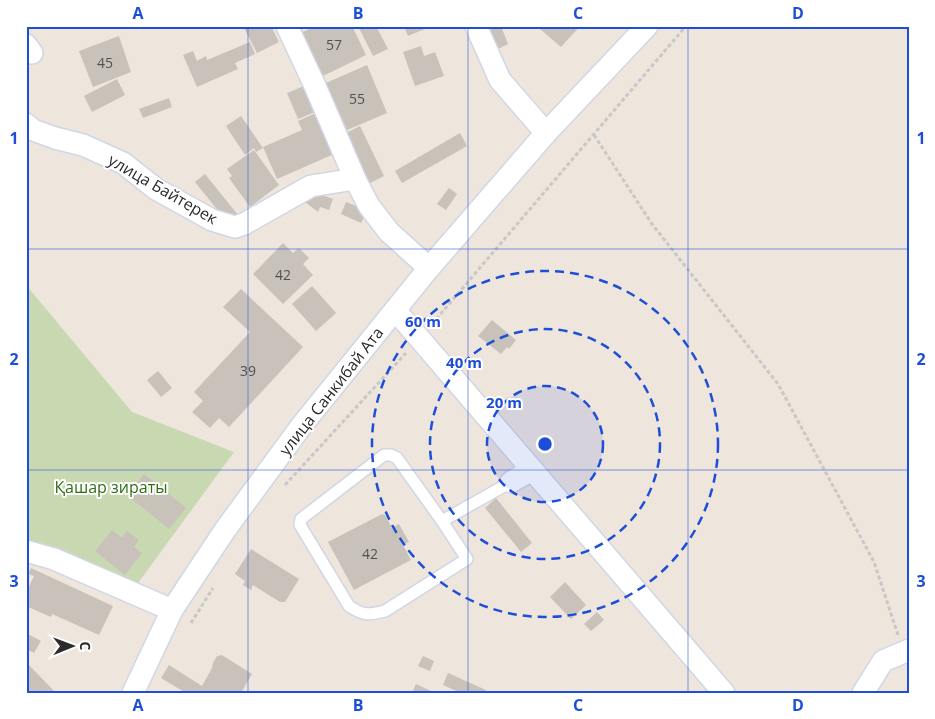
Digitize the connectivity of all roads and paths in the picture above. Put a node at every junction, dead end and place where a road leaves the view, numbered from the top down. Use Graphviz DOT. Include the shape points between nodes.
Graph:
graph roads {
  1 [pos="287,26"];
  2 [pos="476,26"];
  3 [pos="647,26"];
  4 [pos="26,124"];
  5 [pos="546,133"];
  6 [pos="594,135"];
  7 [pos="355,179"];
  8 [pos="429,268"];
  9 [pos="395,310"];
  10 [pos="532,470"];
  11 [pos="510,482"];
  12 [pos="442,521"];
  13 [pos="26,551"];
  14 [pos="172,610"];
  15 [pos="906,651"];
  16 [pos="133,693"];
  17 [pos="724,693"];
  18 [pos="863,693"];
  1 -- 7 [label="street"];
  2 -- 5 [label="street" via="500,80"];
  3 -- 5 [label="street, улица Санкибай Ата"];
  4 -- 7 [label="street, улица Байтерек" via="33,130 83,145 123,163 156,189 212,220 235,227 311,186"];
  5 -- 8 [label="street, улица Санкибай Ата"];
  6 -- 15 [label="path" via="652,224 778,384 874,562"];
  7 -- 8 [label="street" via="369,206 389,232"];
  8 -- 9 [label="street, улица Санкибай Ата"];
  9 -- 10 [label="street"];
  9 -- 14 [label="street, улица Санкибай Ата" via="302,425 225,530"];
  10 -- 11 [label="street"];
  10 -- 17 [label="street"];
  11 -- 12 [label="lane"];
  12 -- 12 [label="lane" via="397,458 384,455 302,516 300,525 349,606 370,615 385,611 467,559"];
  13 -- 14 [label="street" via="54,558"];
  14 -- 16 [label="street, улица Санкибай Ата"];
  15 -- 18 [label="street" via="883,661"];
}
